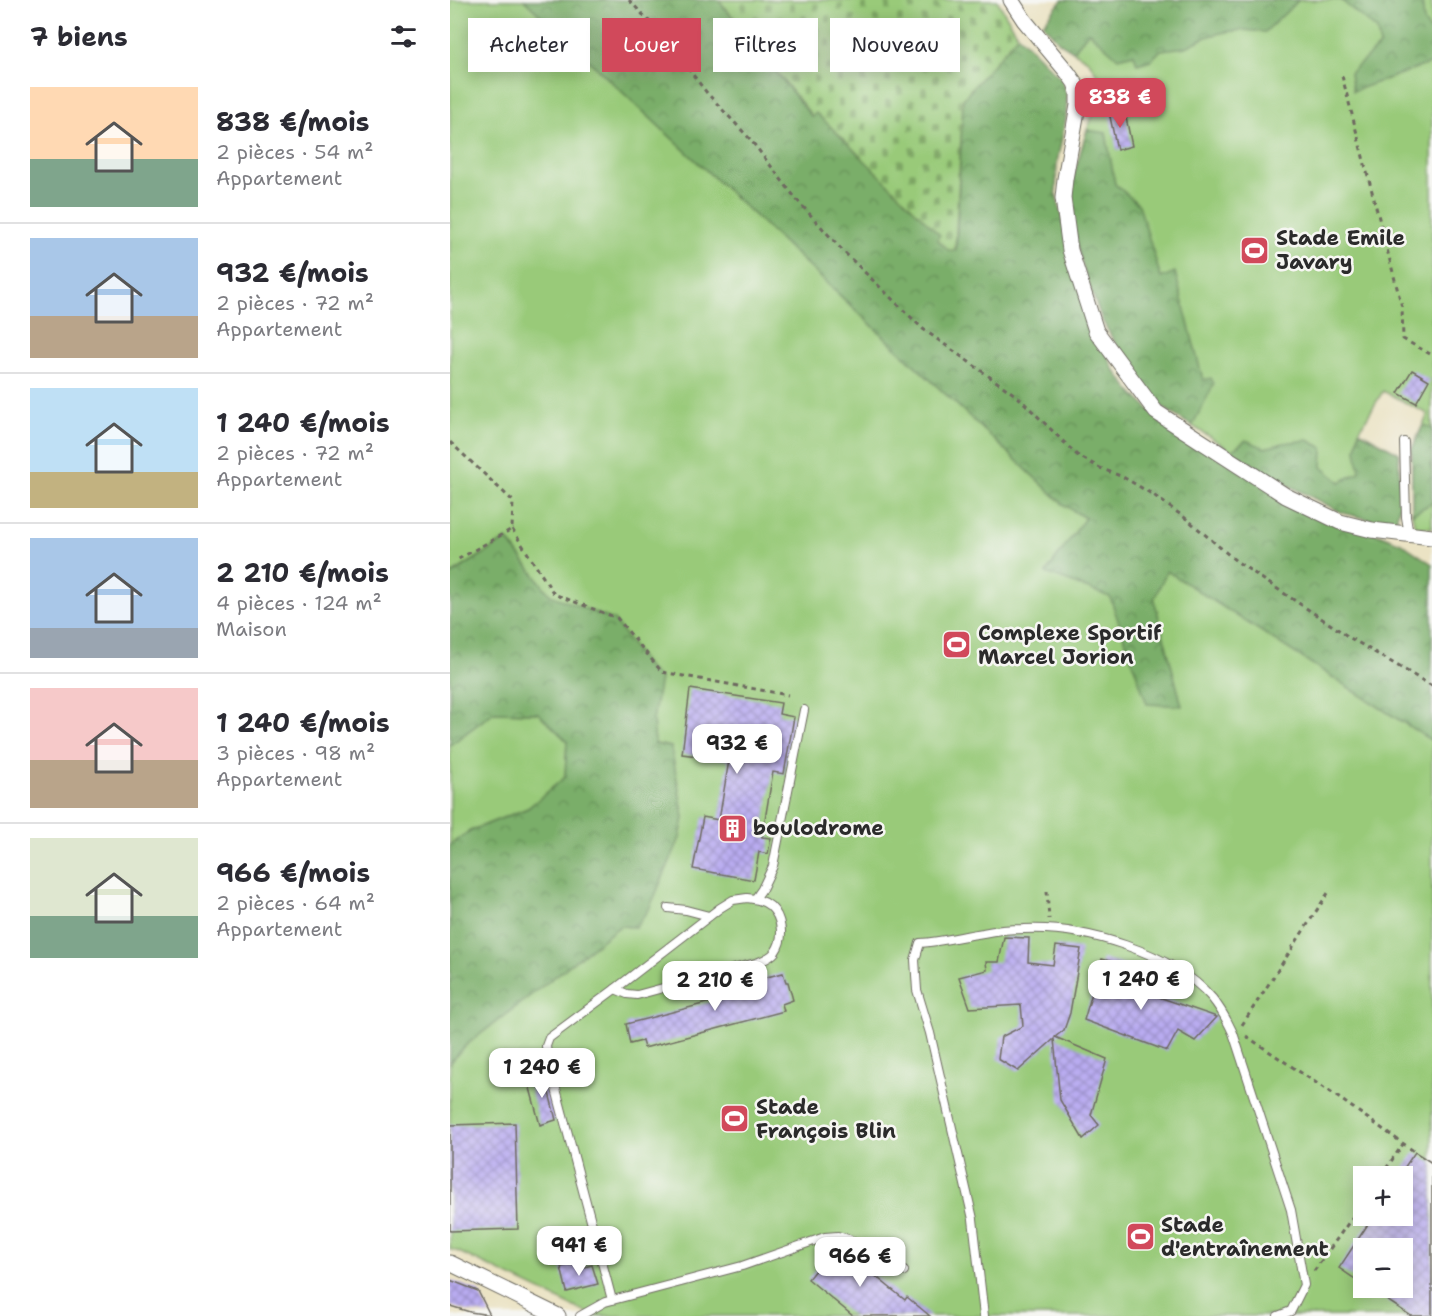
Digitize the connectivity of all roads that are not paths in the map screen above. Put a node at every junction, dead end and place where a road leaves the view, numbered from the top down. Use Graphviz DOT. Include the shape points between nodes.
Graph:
graph roads {
  1 [pos="1011,0"];
  2 [pos="1404,442"];
  3 [pos="1409,535"];
  4 [pos="1432,537"];
  5 [pos="804,710"];
  6 [pos="755,899"];
  7 [pos="668,908"];
  8 [pos="709,916"];
  9 [pos="615,989"];
  10 [pos="450,1263"];
  11 [pos="904,1271"];
  12 [pos="612,1300"];
  13 [pos="558,1316"];
  14 [pos="580,1316"];
  15 [pos="984,1316"];
  16 [pos="1278,1316"];
  1 -- 3 [label="street" via="1075,83 1078,105 1064,198 1070,250 1096,331 1156,412 1286,496 1340,522"];
  2 -- 3 [label="lane"];
  3 -- 4 [label="street"];
  5 -- 6 [label="lane" via="773,866"];
  6 -- 8 [label="lane" via="733,900"];
  6 -- 9 [label="lane" via="769,905 780,922 779,942 768,958 637,995"];
  7 -- 8 [label="lane"];
  8 -- 9 [label="lane"];
  9 -- 12 [label="lane" via="549,1038 546,1046"];
  10 -- 13 [label="street"];
  11 -- 12 [label="lane" via="849,1239 825,1237 754,1263"];
  12 -- 14 [label="lane"];
  15 -- 16 [label="lane" via="973,1219 917,990 915,960 920,943 1026,928 1085,934 1166,962 1211,997 1236,1032 1291,1210 1304,1285 1291,1311"];
}
